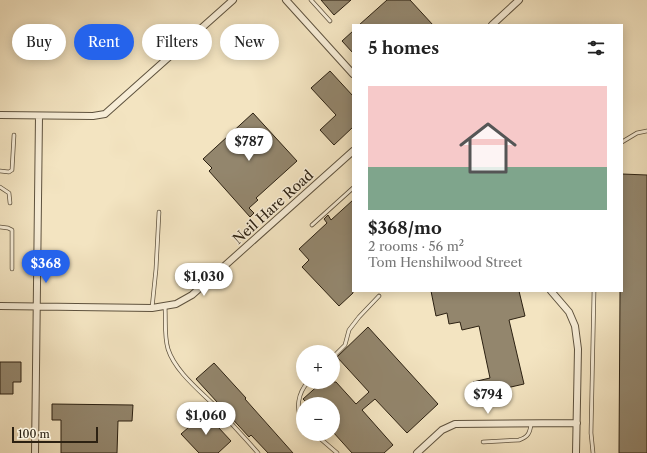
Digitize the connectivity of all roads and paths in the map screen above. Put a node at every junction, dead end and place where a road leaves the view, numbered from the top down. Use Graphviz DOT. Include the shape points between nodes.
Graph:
graph roads {
  1 [pos="233,0"];
  2 [pos="311,0"];
  3 [pos="519,0"];
  4 [pos="288,1"];
  5 [pos="330,20"];
  6 [pos="493,24"];
  7 [pos="352,73"];
  8 [pos="0,115"];
  9 [pos="39,116"];
  10 [pos="647,131"];
  11 [pos="14,136"];
  12 [pos="623,141"];
  13 [pos="352,152"];
  14 [pos="0,171"];
  15 [pos="0,187"];
  16 [pos="352,189"];
  17 [pos="10,203"];
  18 [pos="159,212"];
  19 [pos="312,225"];
  20 [pos="0,227"];
  21 [pos="12,269"];
  22 [pos="552,292"];
  23 [pos="594,292"];
  24 [pos="379,296"];
  25 [pos="0,306"];
  26 [pos="37,306"];
  27 [pos="165,307"];
  28 [pos="152,308"];
  29 [pos="340,350"];
  30 [pos="576,423"];
  31 [pos="531,424"];
  32 [pos="323,441"];
  33 [pos="483,442"];
  34 [pos="35,453"];
  35 [pos="258,453"];
  36 [pos="338,453"];
  37 [pos="417,453"];
  38 [pos="576,453"];
  39 [pos="593,453"];
  1 -- 9 [label="street" via="110,111 99,116"];
  2 -- 5 [label="lane"];
  3 -- 6 [label="street"];
  4 -- 7 [label="street"];
  8 -- 9 [label="street"];
  9 -- 26 [label="street"];
  10 -- 12 [label="lane" via="637,132"];
  11 -- 14 [label="lane" via="13,167 9,172"];
  13 -- 27 [label="street, Neil Hare Road" via="192,295"];
  15 -- 17 [label="lane" via="9,193"];
  16 -- 19 [label="lane"];
  18 -- 28 [label="lane"];
  20 -- 21 [label="lane" via="12,230"];
  22 -- 30 [label="street" via="569,312 575,326 578,348"];
  23 -- 39 [label="lane" via="591,426"];
  24 -- 29 [label="lane" via="349,330 345,345"];
  25 -- 26 [label="street, Neil Hare Road"];
  26 -- 28 [label="street, Neil Hare Road"];
  26 -- 34 [label="street"];
  27 -- 28 [label="street, Neil Hare Road"];
  27 -- 35 [label="lane" via="166,338 171,356 191,382"];
  30 -- 31 [label="street"];
  30 -- 38 [label="street"];
  31 -- 33 [label="lane" via="530,433 525,438"];
  31 -- 37 [label="street" via="455,424 442,430"];
  32 -- 36 [label="lane"];
}
